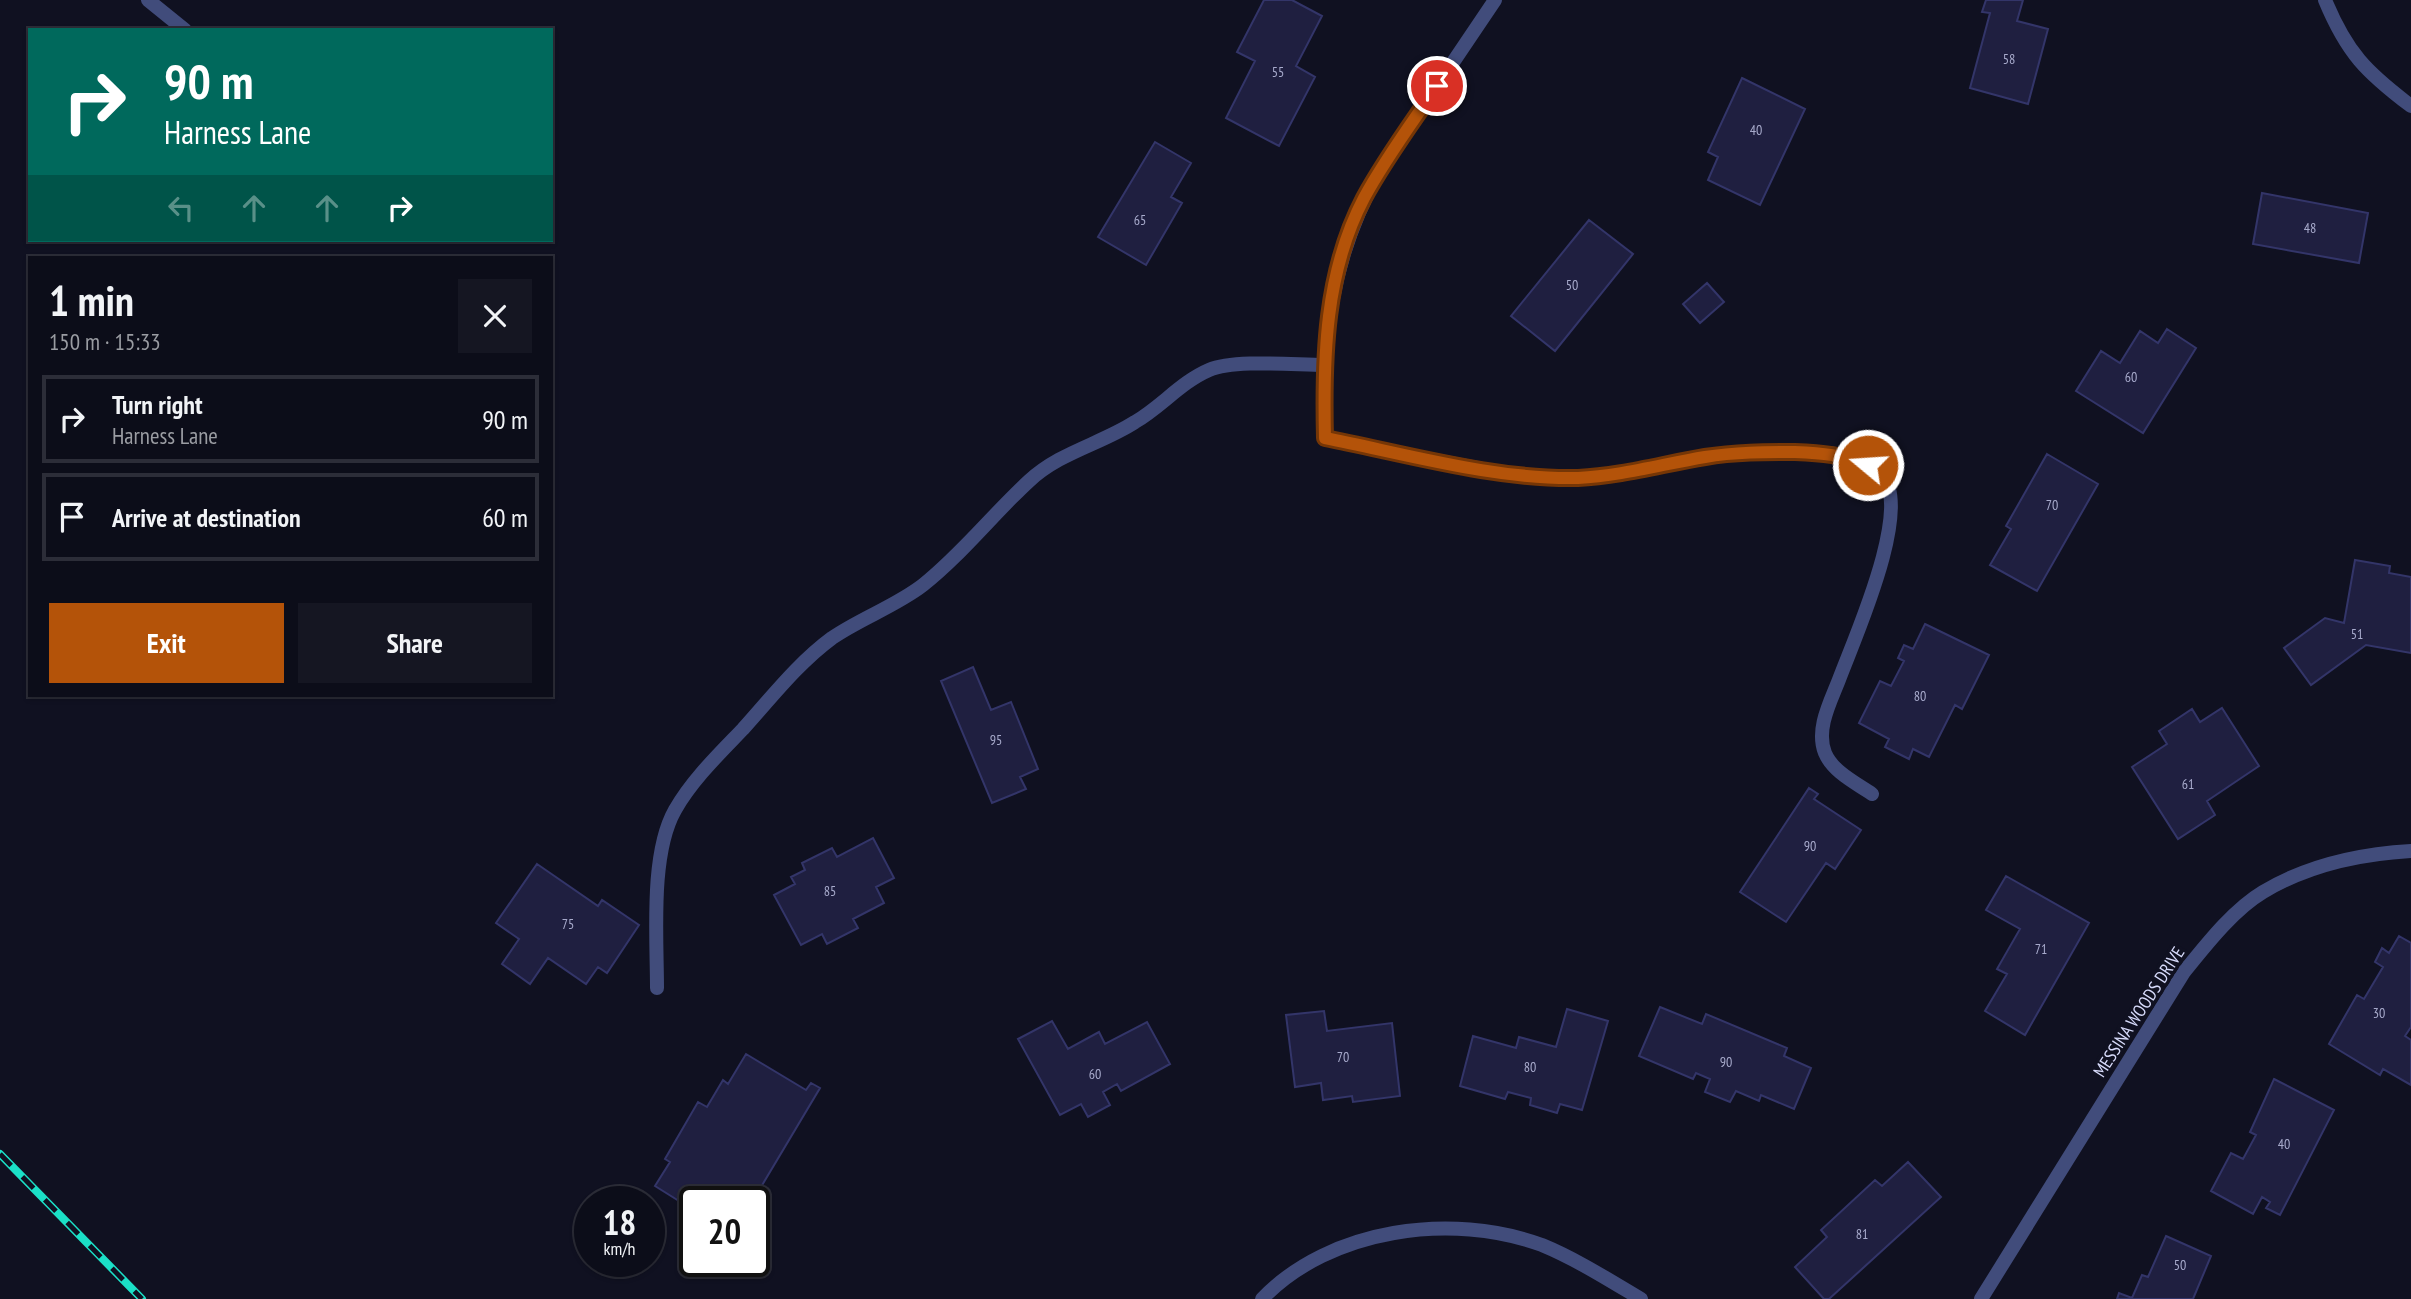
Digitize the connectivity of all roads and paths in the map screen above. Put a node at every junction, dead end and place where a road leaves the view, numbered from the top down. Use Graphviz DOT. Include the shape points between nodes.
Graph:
graph roads {
  1 [pos="148,0"];
  2 [pos="1495,0"];
  3 [pos="2325,0"];
  4 [pos="183,28"];
  5 [pos="2411,106"];
  6 [pos="1324,365"];
  7 [pos="1872,794"];
  8 [pos="2411,850"];
  9 [pos="657,988"];
  10 [pos="1262,1299"];
  11 [pos="1641,1299"];
  12 [pos="1981,1299"];
  1 -- 4 [label="street"];
  2 -- 6 [label="street" via="1363,201 1333,290"];
  3 -- 5 [label="street" via="2346,45 2363,66"];
  6 -- 7 [label="street" via="1325,438 1492,471 1539,477 1610,476 1757,452 1835,454 1853,458 1882,475 1891,490 1890,526 1826,714 1822,740 1832,764"];
  6 -- 9 [label="street" via="1227,365 1196,377 1121,431 1047,466 921,586 813,653 704,771 666,828 658,869"];
  8 -- 12 [label="street, MESSINA WOODS DRIVE" via="2313,868 2261,893 2218,930 2184,972"];
  10 -- 11 [label="street" via="1317,1259 1345,1245 1441,1228 1474,1230 1541,1245"];
}
